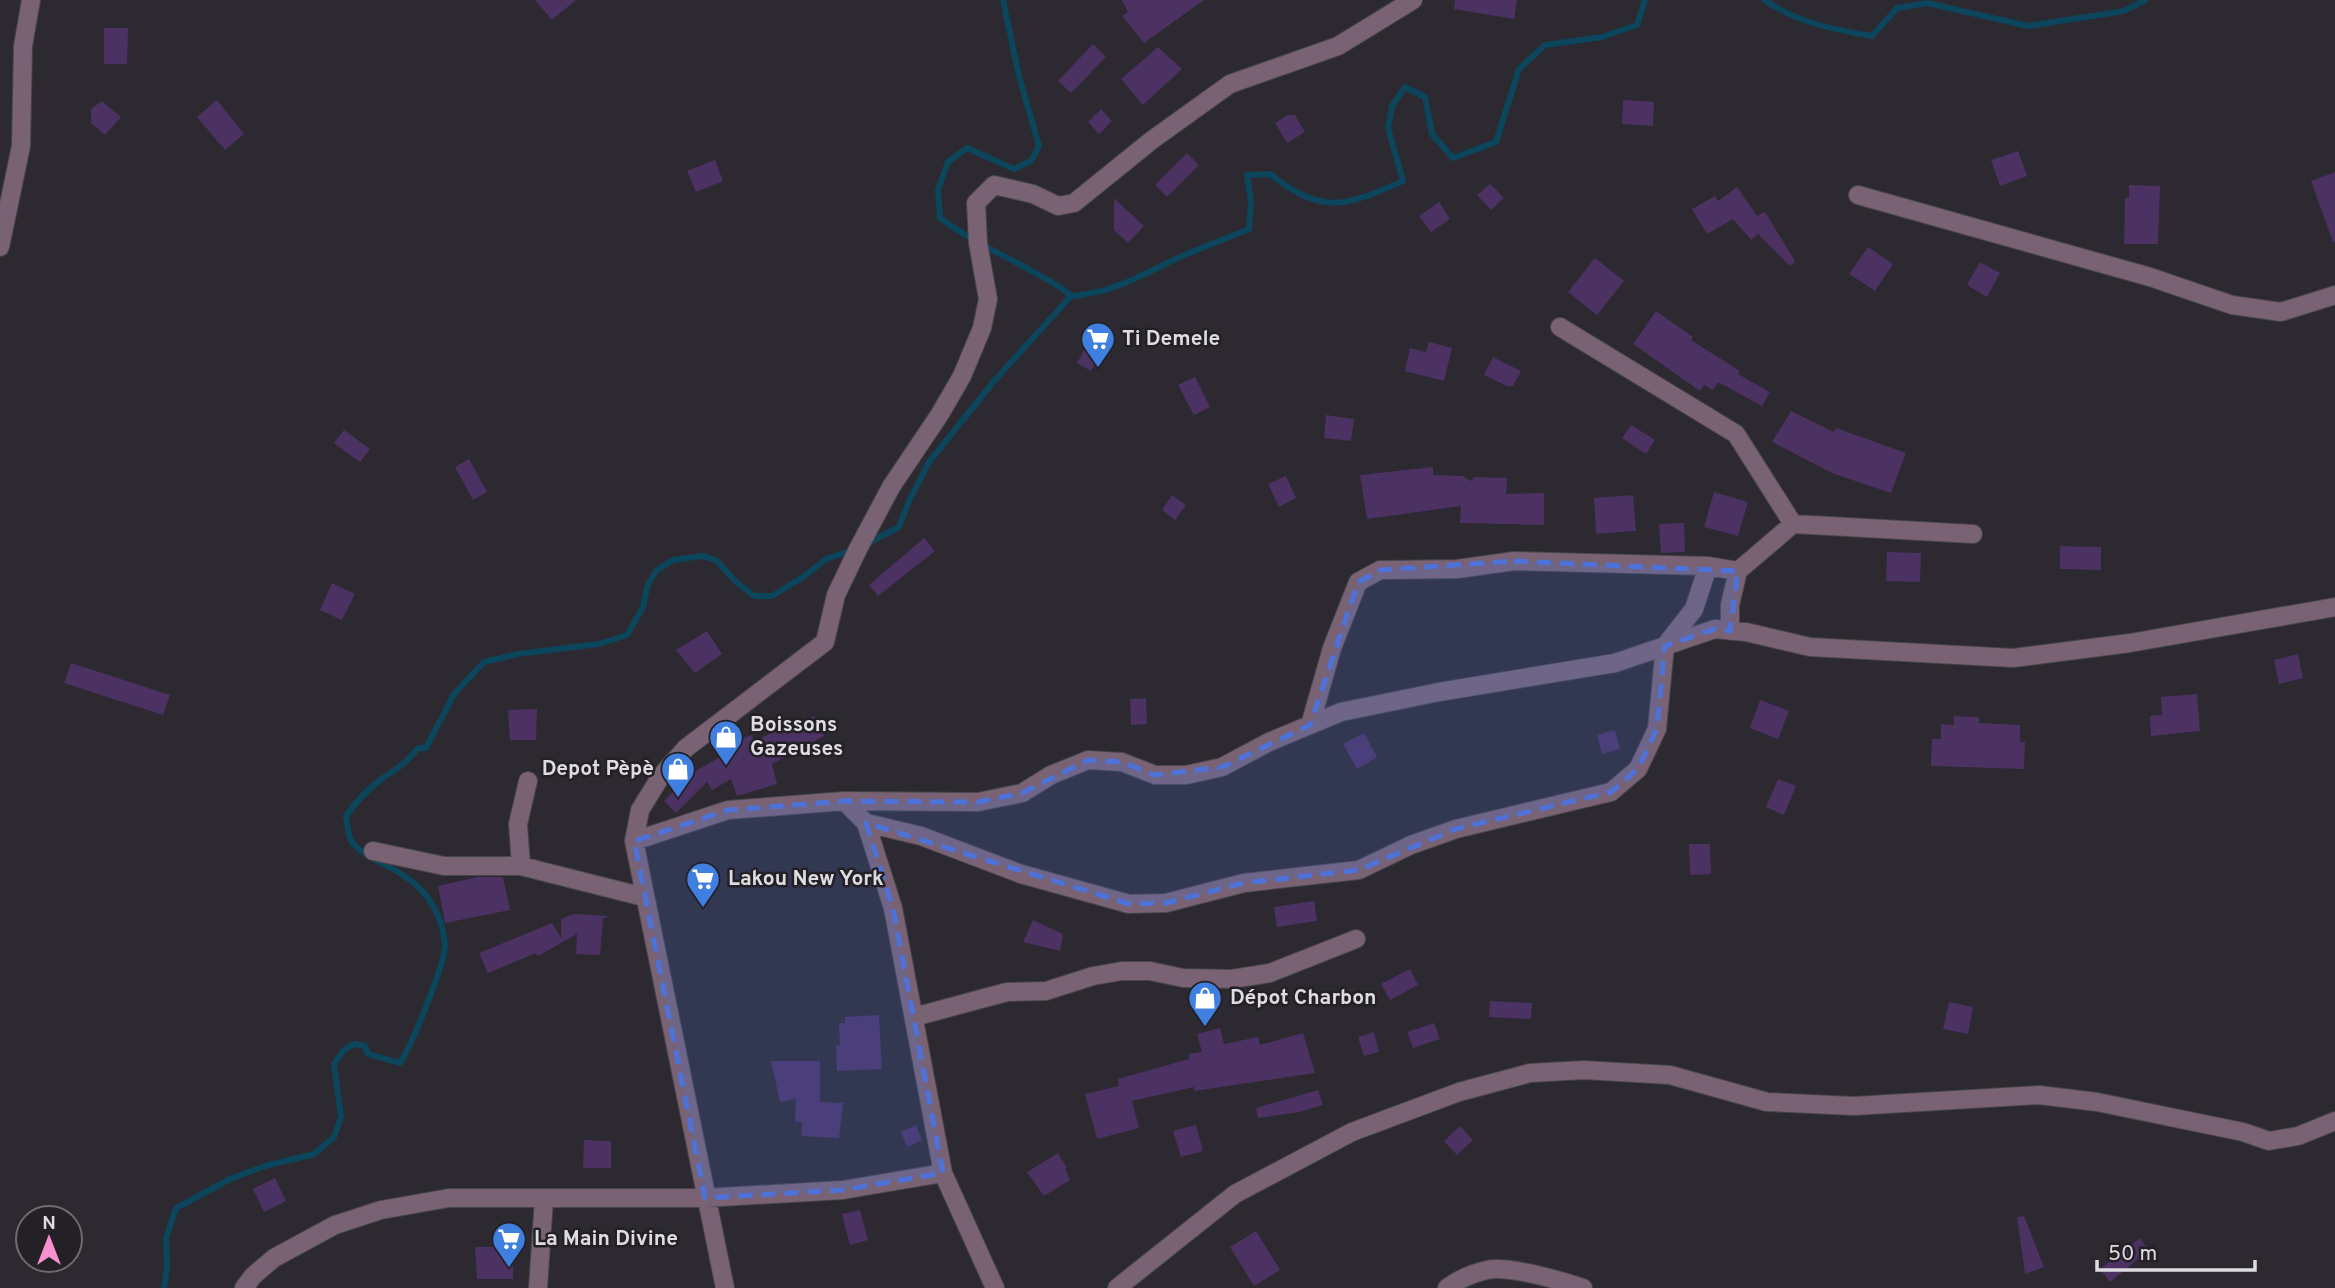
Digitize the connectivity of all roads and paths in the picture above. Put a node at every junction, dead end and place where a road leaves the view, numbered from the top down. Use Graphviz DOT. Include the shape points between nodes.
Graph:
graph roads {
  1 [pos="31,0"];
  2 [pos="1413,0"];
  3 [pos="1858,195"];
  4 [pos="0,247"];
  5 [pos="2335,295"];
  6 [pos="1560,327"];
  7 [pos="1793,524"];
  8 [pos="1973,534"];
  9 [pos="1708,566"];
  10 [pos="1738,571"];
  11 [pos="2335,607"];
  12 [pos="1730,631"];
  13 [pos="1665,646"];
  14 [pos="1310,725"];
  15 [pos="528,781"];
  16 [pos="844,801"];
  17 [pos="866,823"];
  18 [pos="634,841"];
  19 [pos="373,851"];
  20 [pos="521,866"];
  21 [pos="644,897"];
  22 [pos="1356,939"];
  23 [pos="914,1017"];
  24 [pos="2335,1121"];
  25 [pos="943,1173"];
  26 [pos="705,1198"];
  27 [pos="544,1199"];
  28 [pos="1456,1286"];
  29 [pos="244,1288"];
  30 [pos="538,1288"];
  31 [pos="725,1288"];
  32 [pos="995,1288"];
  33 [pos="1117,1288"];
  34 [pos="1583,1288"];
  1 -- 4 [label="street" via="23,46 21,146"];
  2 -- 18 [label="street" via="1338,46 1230,84 1074,203 1058,206 995,184 976,203 988,299 982,328 962,376 891,487 858,549 836,595 825,642 686,748 640,810"];
  3 -- 5 [label="street" via="2150,277 2232,305 2281,312"];
  6 -- 7 [label="street" via="1736,434"];
  7 -- 8 [label="street"];
  7 -- 10 [label="street"];
  9 -- 10 [label="street"];
  9 -- 13 [label="street" via="1695,608"];
  9 -- 14 [label="street" via="1514,561 1457,569 1380,570 1358,582 1332,648"];
  10 -- 12 [label="street"];
  11 -- 12 [label="street" via="2013,658 1810,648"];
  12 -- 13 [label="street" via="1714,629"];
  13 -- 14 [label="street" via="1615,663 1342,712"];
  13 -- 17 [label="street" via="1657,729 1638,769 1611,792 1456,829 1359,870 1244,883 1166,903 1129,904 1020,874 921,836"];
  14 -- 16 [label="street" via="1222,767 1186,775 1155,775 1122,762 1088,760 1021,793 978,802"];
  15 -- 20 [label="street" via="518,824"];
  16 -- 17 [label="street"];
  16 -- 18 [label="street" via="728,810"];
  17 -- 23 [label="street" via="893,908"];
  18 -- 21 [label="street"];
  19 -- 20 [label="street" via="444,866"];
  20 -- 21 [label="street"];
  21 -- 26 [label="street"];
  22 -- 23 [label="street" via="1270,973 1232,979 1122,971 1046,990 1007,992"];
  23 -- 25 [label="street"];
  24 -- 33 [label="street" via="2298,1136 2269,1141 2097,1102 2039,1095 1854,1106 1767,1102 1670,1075 1584,1070 1530,1073 1459,1092 1341,1138 1235,1194"];
  25 -- 26 [label="street" via="843,1190"];
  25 -- 32 [label="street"];
  26 -- 27 [label="street"];
  26 -- 31 [label="street"];
  27 -- 29 [label="street" via="449,1198 381,1210 335,1225 274,1258"];
  27 -- 30 [label="street"];
  28 -- 34 [label="street" via="1489,1269 1546,1276"];
}
